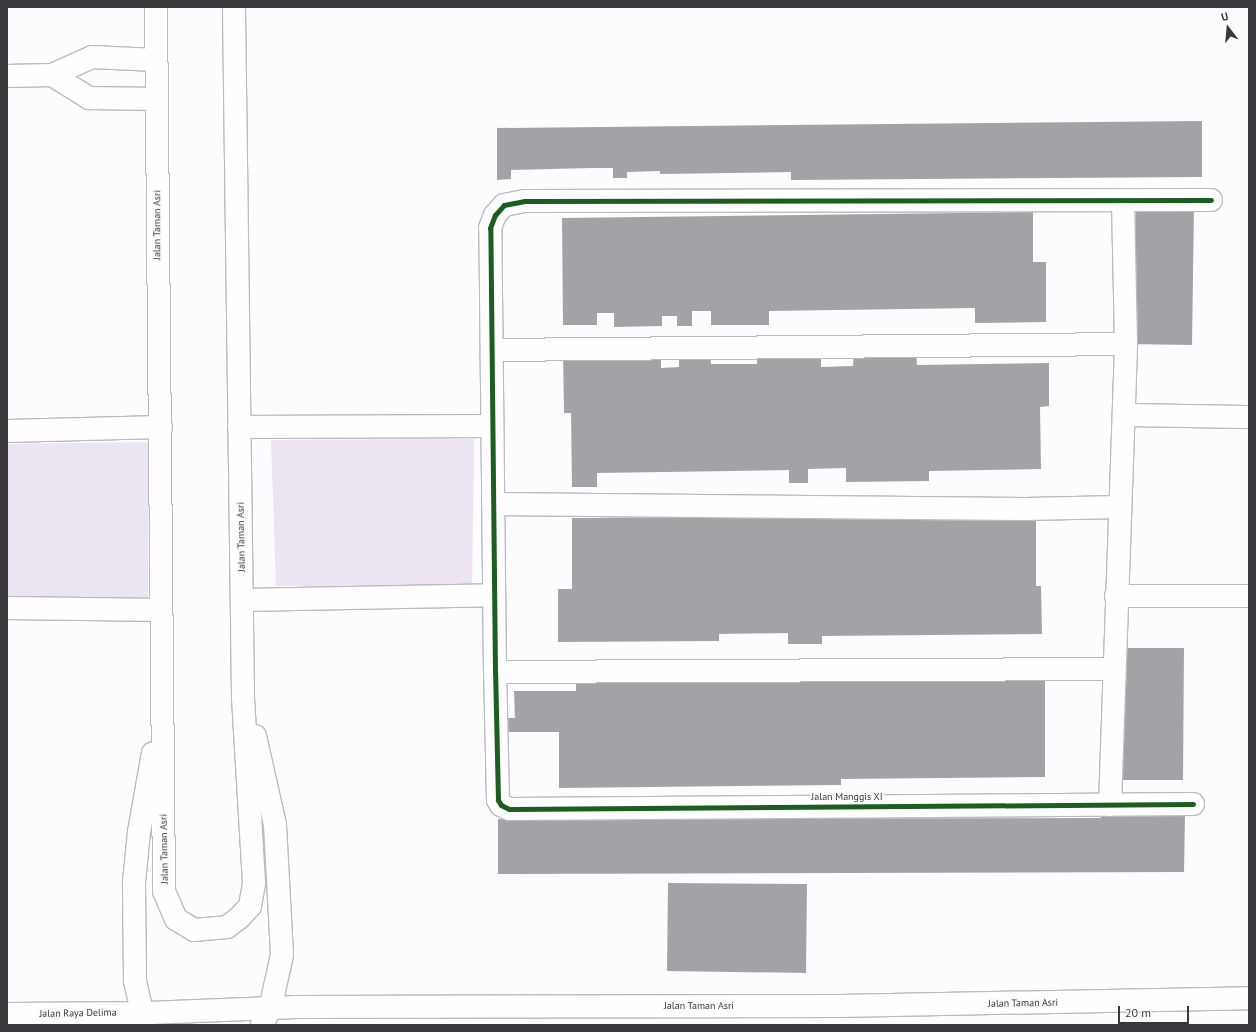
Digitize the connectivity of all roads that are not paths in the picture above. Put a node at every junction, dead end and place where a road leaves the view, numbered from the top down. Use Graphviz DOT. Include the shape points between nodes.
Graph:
graph roads {
  1 [pos="156,7"];
  2 [pos="234,7"];
  3 [pos="156,60"];
  4 [pos="52,75"];
  5 [pos="7,76"];
  6 [pos="157,99"];
  7 [pos="1211,200"];
  8 [pos="1123,201"];
  9 [pos="1126,344"];
  10 [pos="493,350"];
  11 [pos="1124,415"];
  12 [pos="1249,417"];
  13 [pos="492,426"];
  14 [pos="161,427"];
  15 [pos="239,427"];
  16 [pos="7,431"];
  17 [pos="493,504"];
  18 [pos="1120,507"];
  19 [pos="494,595"];
  20 [pos="1116,596"];
  21 [pos="1249,596"];
  22 [pos="243,600"];
  23 [pos="7,608"];
  24 [pos="161,610"];
  25 [pos="1114,669"];
  26 [pos="495,672"];
  27 [pos="243,696"];
  28 [pos="162,703"];
  29 [pos="1193,804"];
  30 [pos="1110,805"];
  31 [pos="1249,998"];
  32 [pos="7,1014"];
  33 [pos="145,1017"];
  34 [pos="266,1017"];
  1 -- 3 [label="street, Jalan Taman Asri"];
  2 -- 15 [label="street, Jalan Taman Asri"];
  3 -- 4 [label="street" via="92,57"];
  3 -- 6 [label="street, Jalan Taman Asri"];
  4 -- 5 [label="street"];
  4 -- 6 [label="street" via="89,98"];
  6 -- 14 [label="street, Jalan Taman Asri"];
  7 -- 8 [label="street"];
  8 -- 9 [label="street"];
  8 -- 10 [label="street" via="525,201 504,205 495,215 490,228"];
  9 -- 10 [label="street"];
  9 -- 11 [label="street"];
  10 -- 13 [label="street"];
  11 -- 12 [label="street"];
  11 -- 18 [label="street"];
  13 -- 15 [label="street"];
  13 -- 17 [label="street"];
  14 -- 16 [label="street"];
  14 -- 24 [label="street, Jalan Taman Asri"];
  15 -- 22 [label="street, Jalan Taman Asri"];
  17 -- 18 [label="street" via="1026,510"];
  17 -- 19 [label="street"];
  18 -- 20 [label="street"];
  19 -- 22 [label="street"];
  19 -- 26 [label="street"];
  20 -- 21 [label="street"];
  20 -- 25 [label="street"];
  22 -- 27 [label="street, Jalan Taman Asri"];
  23 -- 24 [label="street"];
  24 -- 28 [label="street, Jalan Taman Asri"];
  25 -- 26 [label="street"];
  25 -- 30 [label="street"];
  26 -- 30 [label="street, Jalan Manggis XI" via="498,800 509,809"];
  27 -- 28 [label="street, Jalan Taman Asri" via="254,883 250,906 227,927 211,930 194,930 176,918 164,890"];
  27 -- 34 [label="street" via="264,770 275,825 280,878 282,955"];
  28 -- 33 [label="street" via="139,832 134,882 135,981"];
  29 -- 30 [label="street, Jalan Manggis XI"];
  31 -- 34 [label="street, Jalan Taman Asri"];
  32 -- 33 [label="street, Jalan Raya Delima"];
  33 -- 34 [label="street, Jalan Taman Asri"];
}
